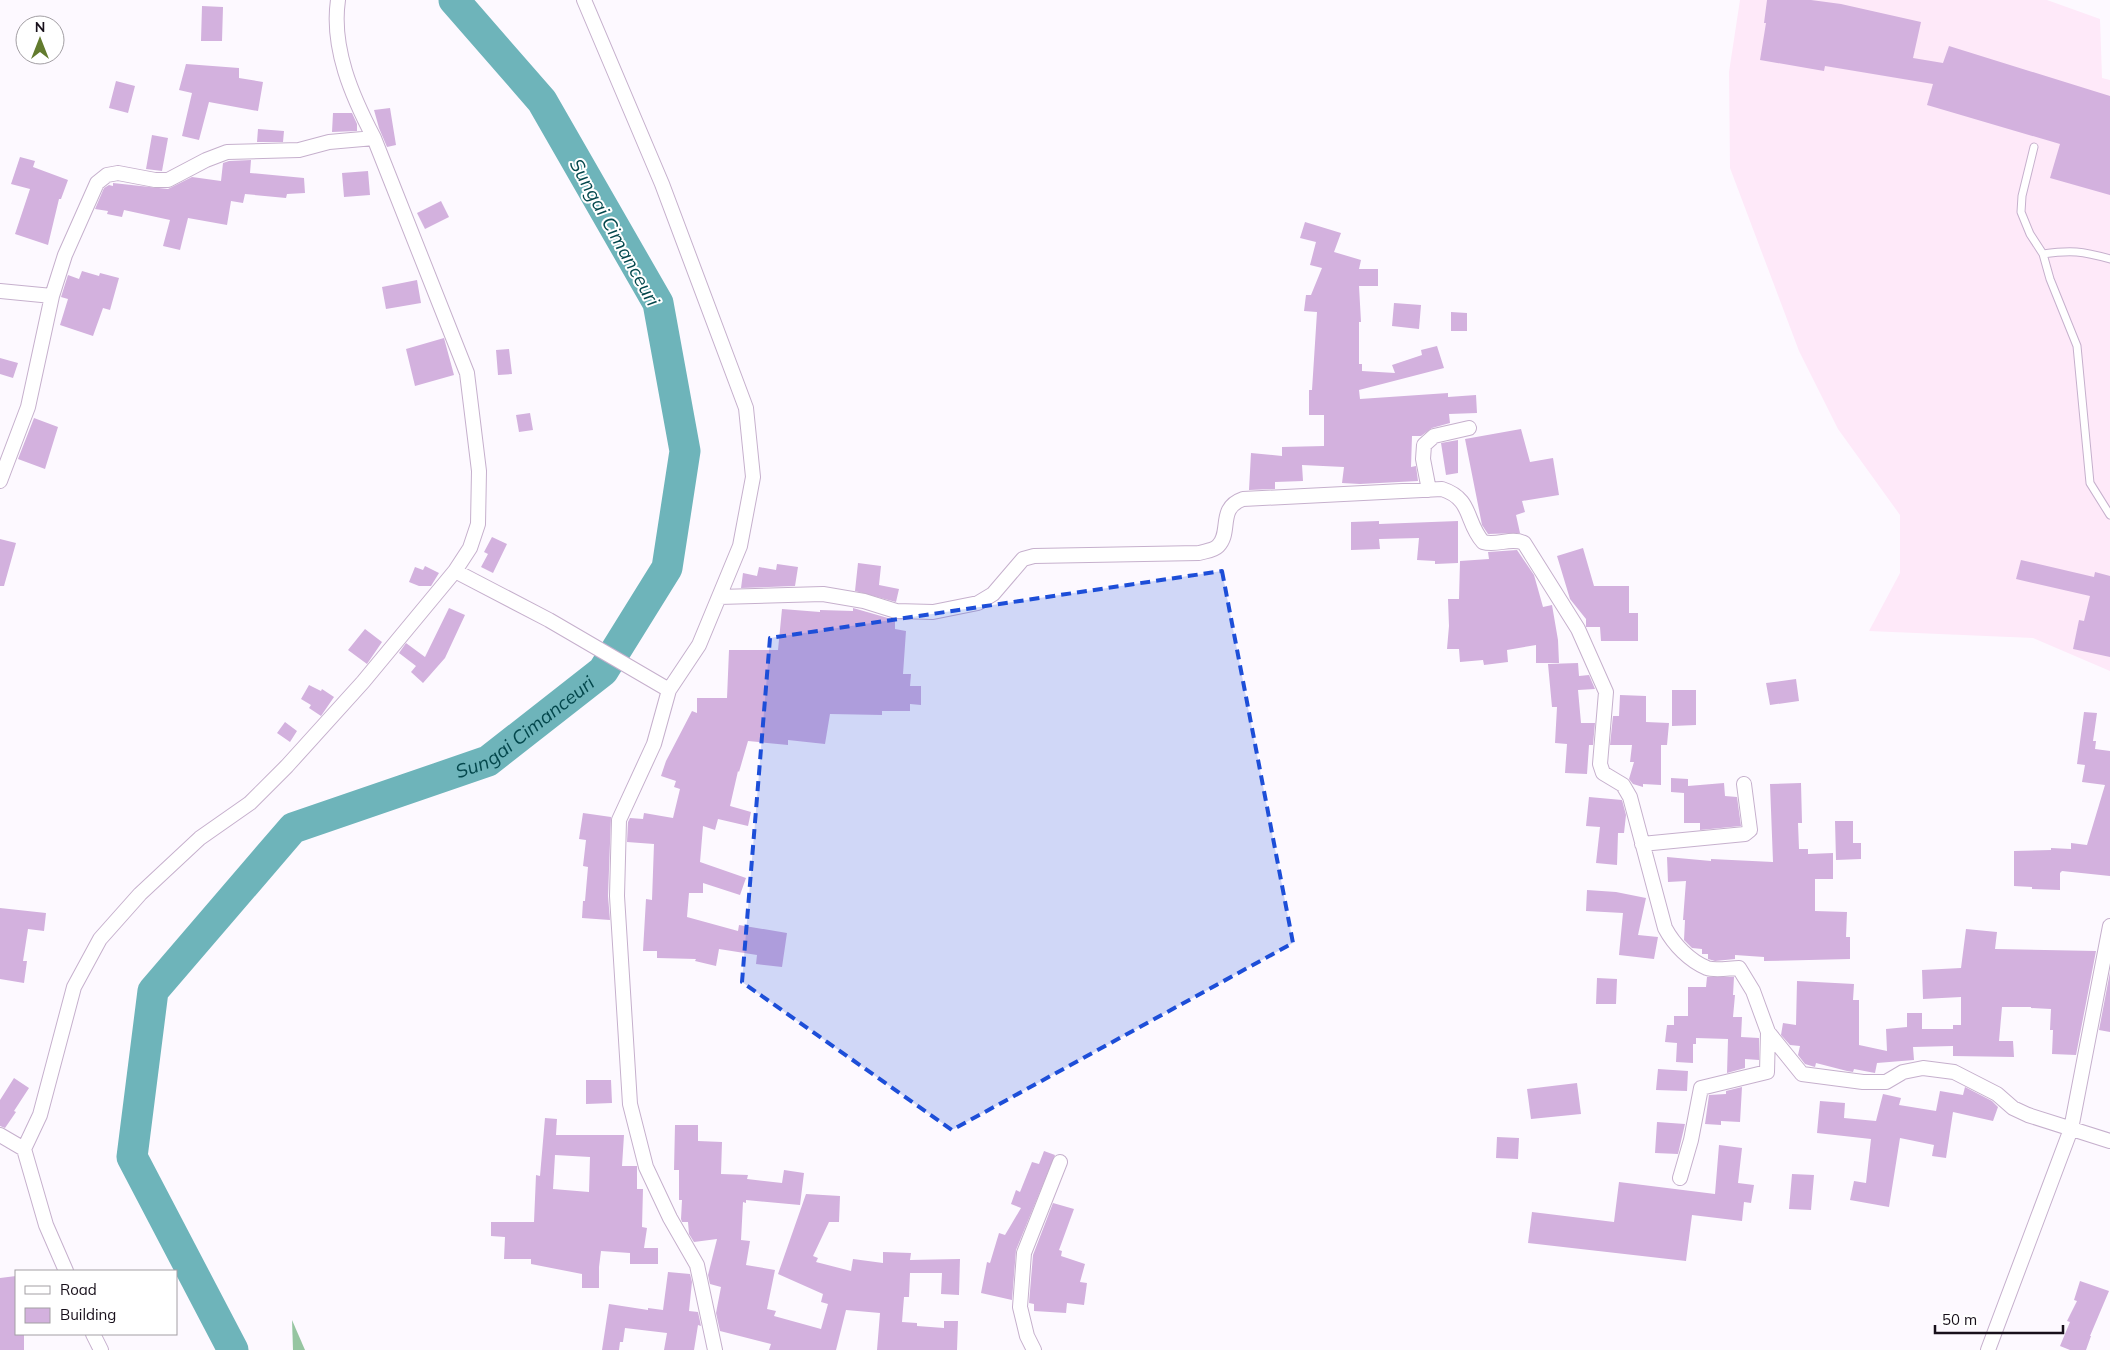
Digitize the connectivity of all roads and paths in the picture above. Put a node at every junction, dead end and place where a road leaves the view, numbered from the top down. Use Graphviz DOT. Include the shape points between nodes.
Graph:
graph roads {
  1 [pos="338,0"];
  2 [pos="584,0"];
  3 [pos="374,138"];
  4 [pos="2034,147"];
  5 [pos="2043,254"];
  6 [pos="2110,260"];
  7 [pos="0,292"];
  8 [pos="52,296"];
  9 [pos="1469,428"];
  10 [pos="1,476"];
  11 [pos="1429,490"];
  12 [pos="2110,515"];
  13 [pos="455,571"];
  14 [pos="719,597"];
  15 [pos="669,690"];
  16 [pos="1744,784"];
  17 [pos="1642,844"];
  18 [pos="2110,926"];
  19 [pos="2105,986"];
  20 [pos="1768,1032"];
  21 [pos="2072,1128"];
  22 [pos="0,1135"];
  23 [pos="2110,1141"];
  24 [pos="24,1150"];
  25 [pos="1060,1162"];
  26 [pos="1680,1178"];
  27 [pos="66,1270"];
  28 [pos="94,1335"];
  29 [pos="101,1350"];
  30 [pos="715,1350"];
  31 [pos="1034,1350"];
  32 [pos="1988,1350"];
  1 -- 3 [label="street" via="339,41 347,79"];
  2 -- 14 [label="street" via="662,184 746,408 753,477 740,546"];
  3 -- 8 [label="street" via="329,142 299,150 227,152 168,180 118,173 107,175 97,183 65,255"];
  3 -- 13 [label="street" via="467,373 479,471 478,524 470,548"];
  4 -- 5 [label="lane" via="2021,212"];
  5 -- 6 [label="lane" via="2072,250"];
  5 -- 12 [label="lane" via="2076,346 2090,484"];
  7 -- 8 [label="street"];
  8 -- 10 [label="street" via="28,407"];
  9 -- 11 [label="street" via="1434,436 1424,445 1423,459"];
  11 -- 14 [label="street" via="1243,499 1229,509 1222,541 1210,550 1199,553 1034,556 1024,559 993,594 978,603 933,612 896,611 823,594"];
  11 -- 17 [label="street" via="1442,489 1460,498 1483,542 1524,542 1578,629 1606,692 1600,764 1603,773 1623,784 1630,797"];
  13 -- 15 [label="street" via="549,620"];
  13 -- 24 [label="street" via="363,682 287,766 250,803 200,838 140,894 100,939 74,987 40,1115"];
  14 -- 15 [label="street" via="699,645"];
  15 -- 30 [label="street" via="654,744 619,820 618,896 630,1104 646,1167 697,1265"];
  16 -- 17 [label="street" via="1750,830 1745,834"];
  17 -- 20 [label="street" via="1670,939 1708,969 1739,968 1753,991"];
  18 -- 19 [label="street"];
  19 -- 21 [label="street"];
  20 -- 21 [label="street" via="1802,1074 1886,1082 1903,1072 1923,1068 1954,1072 1997,1094 2013,1108"];
  20 -- 26 [label="street" via="1767,1072 1700,1088"];
  21 -- 23 [label="street"];
  21 -- 32 [label="street"];
  22 -- 24 [label="street"];
  24 -- 27 [label="street" via="46,1226"];
  25 -- 31 [label="street" via="1024,1254 1020,1307"];
  28 -- 29 [label="street"];
}
